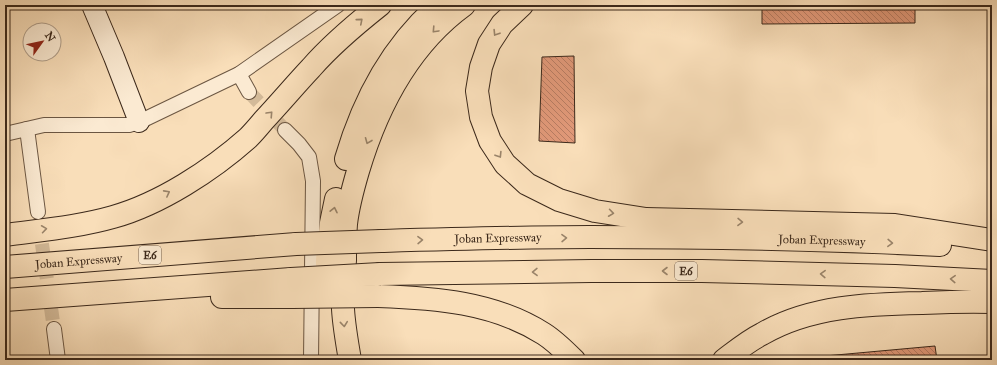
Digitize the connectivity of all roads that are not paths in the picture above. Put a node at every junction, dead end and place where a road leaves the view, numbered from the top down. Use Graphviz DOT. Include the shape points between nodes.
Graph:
graph roads {
  1 [pos="92,5"];
  2 [pos="338,5"];
  3 [pos="380,5"];
  4 [pos="439,5"];
  5 [pos="464,5"];
  6 [pos="522,5"];
  7 [pos="239,74"];
  8 [pos="249,92"];
  9 [pos="139,122"];
  10 [pos="27,129"];
  11 [pos="285,130"];
  12 [pos="5,134"];
  13 [pos="38,212"];
  14 [pos="5,235"];
  15 [pos="992,240"];
  16 [pos="992,247"];
  17 [pos="5,266"];
  18 [pos="992,281"];
  19 [pos="292,288"];
  20 [pos="12,299"];
  21 [pos="992,302"];
  22 [pos="54,329"];
  23 [pos="58,360"];
  24 [pos="311,360"];
  25 [pos="335,360"];
  26 [pos="350,360"];
  27 [pos="574,360"];
  28 [pos="724,360"];
  1 -- 9 [label="street"];
  2 -- 7 [label="street"];
  14 -- 3 [label="highway, one-way" via="84,224 113,217 141,207 194,179 248,137 312,67"];
  25 -- 4 [label="highway, one-way" via="327,308 327,260 333,212 350,146 387,65 407,37"];
  5 -- 26 [label="highway, one-way" via="442,22 414,54 387,97 364,152 346,224 343,307"];
  6 -- 15 [label="highway, one-way" via="502,24 489,44 481,66 477,91 481,117 490,141 505,164 528,184 559,200 595,211 646,219 895,226"];
  7 -- 8 [label="street"];
  7 -- 9 [label="street"];
  9 -- 10 [label="street" via="129,125 44,125"];
  10 -- 12 [label="street"];
  10 -- 13 [label="street"];
  11 -- 24 [label="street" via="309,157 313,181"];
  17 -- 16 [label="highway, Joban Expressway / E6, one-way, bridge" via="381,240 700,238"];
  18 -- 19 [label="highway, E6, one-way, bridge" via="702,271 591,271 380,274"];
  19 -- 20 [label="highway, E6"];
  19 -- 27 [label="highway, bridge" via="447,300 495,311 522,321 545,334"];
  21 -- 28 [label="highway" via="849,306 794,320 762,333"];
  22 -- 23 [label="street"];
}
